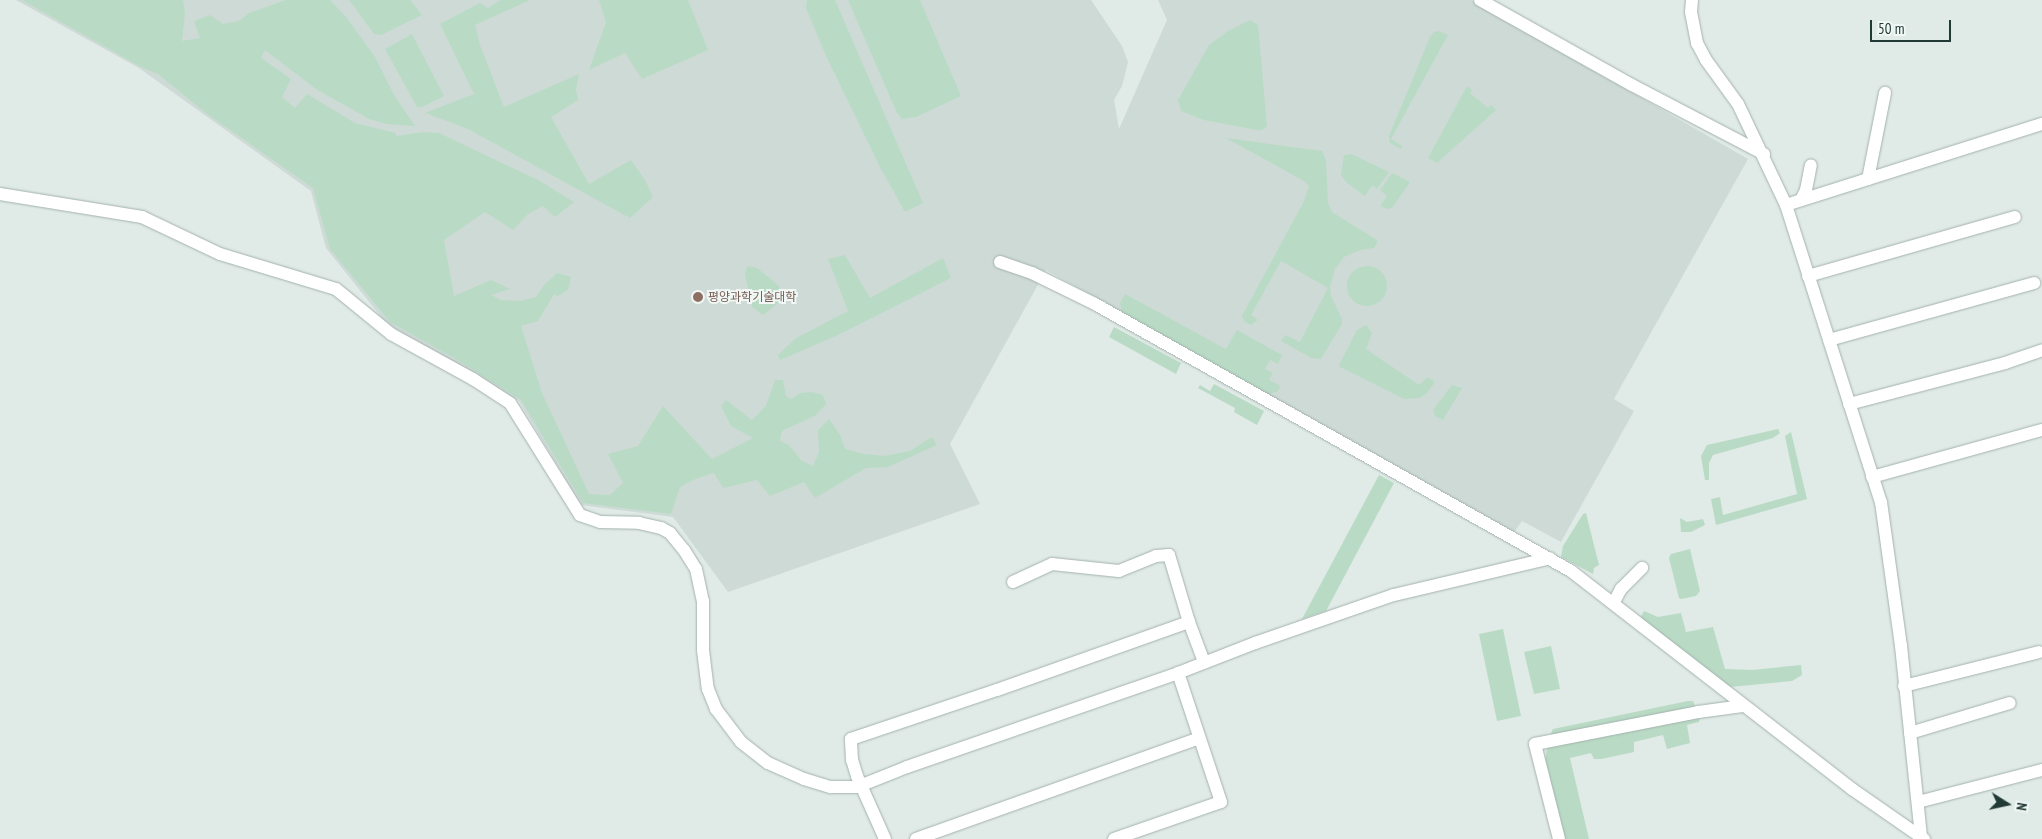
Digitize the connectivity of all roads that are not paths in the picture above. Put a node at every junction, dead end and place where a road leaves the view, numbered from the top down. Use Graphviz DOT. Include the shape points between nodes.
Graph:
graph roads {
  1 [pos="1480,0"];
  2 [pos="1692,0"];
  3 [pos="1885,93"];
  4 [pos="2042,124"];
  5 [pos="1764,154"];
  6 [pos="1811,165"];
  7 [pos="1868,179"];
  8 [pos="0,194"];
  9 [pos="1801,200"];
  10 [pos="1786,205"];
  11 [pos="2015,217"];
  12 [pos="1000,262"];
  13 [pos="1808,276"];
  14 [pos="2034,283"];
  15 [pos="1828,340"];
  16 [pos="2042,350"];
  17 [pos="1849,404"];
  18 [pos="2042,430"];
  19 [pos="1872,477"];
  20 [pos="1550,558"];
  21 [pos="1642,568"];
  22 [pos="1013,582"];
  23 [pos="1614,602"];
  24 [pos="1189,622"];
  25 [pos="2039,652"];
  26 [pos="1204,662"];
  27 [pos="1178,673"];
  28 [pos="1904,686"];
  29 [pos="2010,703"];
  30 [pos="1743,706"];
  31 [pos="1910,733"];
  32 [pos="1199,738"];
  33 [pos="2042,770"];
  34 [pos="862,785"];
  35 [pos="1918,802"];
  36 [pos="1922,838"];
  37 [pos="885,839"];
  38 [pos="916,839"];
  39 [pos="1114,839"];
  40 [pos="1560,839"];
  1 -- 5 [label="street"];
  2 -- 5 [label="street" via="1697,43 1738,104"];
  3 -- 7 [label="street"];
  4 -- 7 [label="street"];
  5 -- 10 [label="street"];
  6 -- 9 [label="street"];
  7 -- 9 [label="street"];
  8 -- 34 [label="street" via="142,217 220,254 336,289 391,334 510,403 580,515 600,522 640,523 660,528 670,533 684,550 696,569 703,601 703,650 708,689 716,709 740,742 768,763 804,779 831,787"];
  9 -- 10 [label="street"];
  10 -- 13 [label="street"];
  11 -- 13 [label="street"];
  12 -- 20 [label="street" via="1032,273 1095,304"];
  13 -- 15 [label="street"];
  14 -- 15 [label="street"];
  15 -- 17 [label="street"];
  16 -- 17 [label="street" via="2005,363"];
  17 -- 19 [label="street"];
  18 -- 19 [label="street"];
  19 -- 28 [label="street" via="1881,502"];
  20 -- 23 [label="street"];
  20 -- 26 [label="street" via="1394,596"];
  21 -- 23 [label="street" via="1621,589"];
  22 -- 24 [label="street" via="1052,564 1118,571 1156,556 1170,555"];
  23 -- 30 [label="street"];
  24 -- 26 [label="street"];
  24 -- 34 [label="street" via="851,739 852,760"];
  25 -- 28 [label="street"];
  26 -- 27 [label="street"];
  27 -- 32 [label="street"];
  27 -- 34 [label="street"];
  28 -- 31 [label="street"];
  29 -- 31 [label="street"];
  30 -- 36 [label="street"];
  30 -- 40 [label="street" via="1535,744"];
  31 -- 35 [label="street"];
  32 -- 38 [label="street"];
  32 -- 39 [label="street" via="1221,802"];
  33 -- 35 [label="street"];
  34 -- 37 [label="street"];
  35 -- 36 [label="street"];
}
